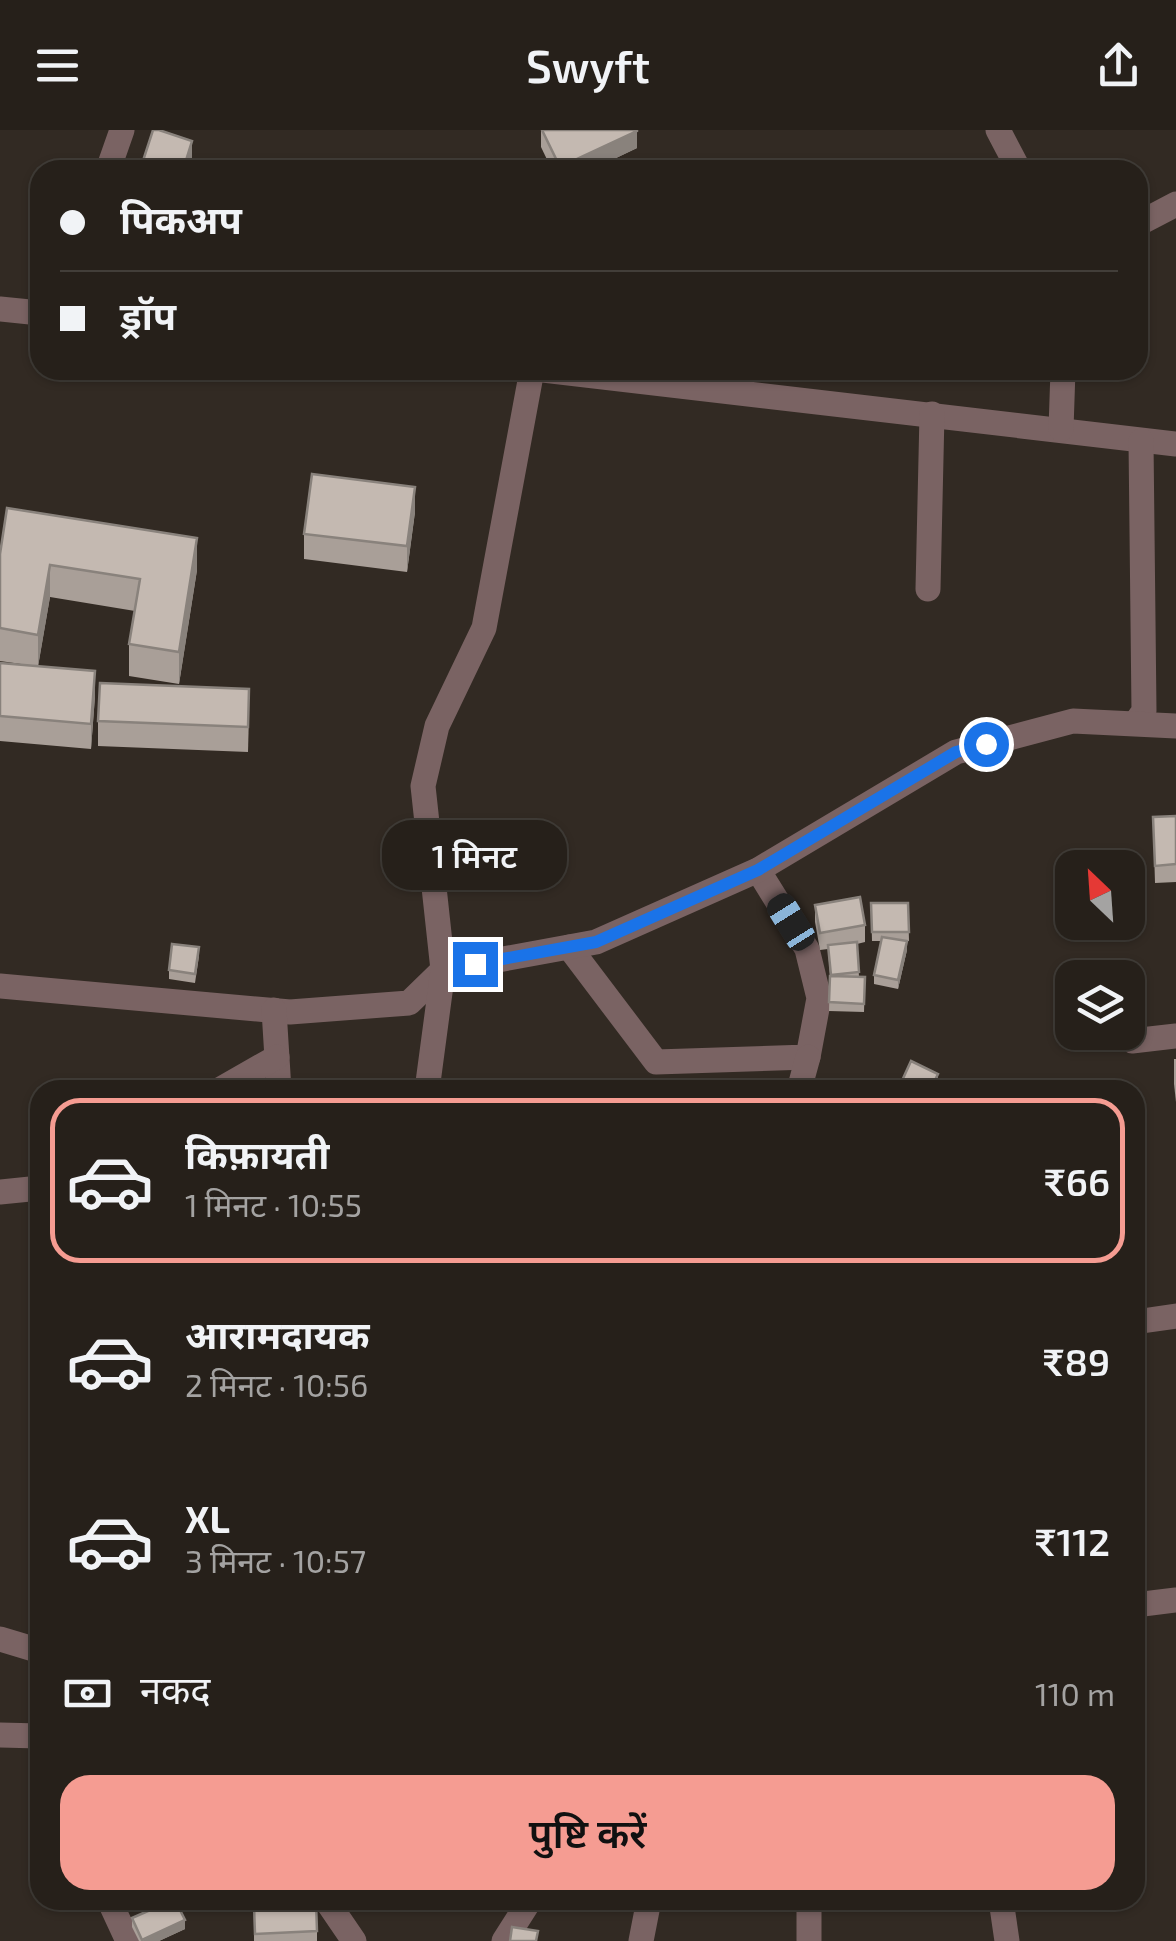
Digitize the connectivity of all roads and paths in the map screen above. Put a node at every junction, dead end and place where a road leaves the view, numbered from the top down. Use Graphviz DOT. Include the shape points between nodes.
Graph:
graph roads {
  1 [pos="122,130"];
  2 [pos="998,130"];
  3 [pos="112,160"];
  4 [pos="1014,160"];
  5 [pos="1176,204"];
  6 [pos="1148,219"];
  7 [pos="0,308"];
  8 [pos="30,312"];
  9 [pos="530,380"];
  10 [pos="631,380"];
  11 [pos="1063,380"];
  12 [pos="932,414"];
  13 [pos="1061,428"];
  14 [pos="1142,440"];
  15 [pos="1176,444"];
  16 [pos="928,589"];
  17 [pos="1137,722"];
  18 [pos="1176,726"];
  19 [pos="758,870"];
  20 [pos="569,947"];
  21 [pos="443,970"];
  22 [pos="0,986"];
  23 [pos="274,1010"];
  24 [pos="1176,1036"];
  25 [pos="1145,1040"];
  26 [pos="808,1056"];
  27 [pos="277,1057"];
  28 [pos="237,1080"];
  29 [pos="278,1080"];
  30 [pos="428,1080"];
  31 [pos="802,1080"];
  32 [pos="30,1189"];
  33 [pos="0,1192"];
  34 [pos="1176,1316"];
  35 [pos="1145,1321"];
  36 [pos="1176,1600"];
  37 [pos="1145,1604"];
  38 [pos="0,1638"];
  39 [pos="30,1647"];
  40 [pos="0,1735"];
  41 [pos="30,1736"];
  42 [pos="113,1910"];
  43 [pos="333,1910"];
  44 [pos="524,1910"];
  45 [pos="646,1910"];
  46 [pos="809,1910"];
  47 [pos="1002,1910"];
  48 [pos="128,1941"];
  49 [pos="354,1941"];
  50 [pos="504,1941"];
  51 [pos="641,1941"];
  52 [pos="809,1941"];
  53 [pos="1007,1941"];
  1 -- 3 [label="street"];
  2 -- 4 [label="street"];
  5 -- 6 [label="street"];
  7 -- 8 [label="street"];
  9 -- 21 [label="street" via="484,628 437,726 424,786"];
  10 -- 12 [label="street"];
  11 -- 13 [label="street"];
  12 -- 13 [label="street"];
  12 -- 16 [label="street"];
  13 -- 14 [label="street"];
  14 -- 15 [label="street"];
  14 -- 17 [label="street" via="1144,711"];
  17 -- 18 [label="street"];
  17 -- 19 [label="street" via="1074,721 956,752"];
  19 -- 20 [label="street" via="596,942"];
  19 -- 26 [label="street" via="807,949 818,998"];
  20 -- 21 [label="street"];
  20 -- 26 [label="street" via="656,1062"];
  21 -- 23 [label="street" via="409,1002"];
  21 -- 30 [label="street"];
  22 -- 23 [label="street"];
  23 -- 27 [label="street"];
  24 -- 25 [label="street"];
  26 -- 31 [label="street"];
  27 -- 28 [label="street"];
  27 -- 29 [label="street"];
  32 -- 33 [label="street"];
  34 -- 35 [label="street"];
  36 -- 37 [label="street"];
  38 -- 39 [label="street"];
  40 -- 41 [label="street"];
  42 -- 48 [label="street"];
  43 -- 49 [label="street"];
  44 -- 50 [label="street"];
  45 -- 51 [label="street"];
  46 -- 52 [label="street"];
  47 -- 53 [label="street"];
}
